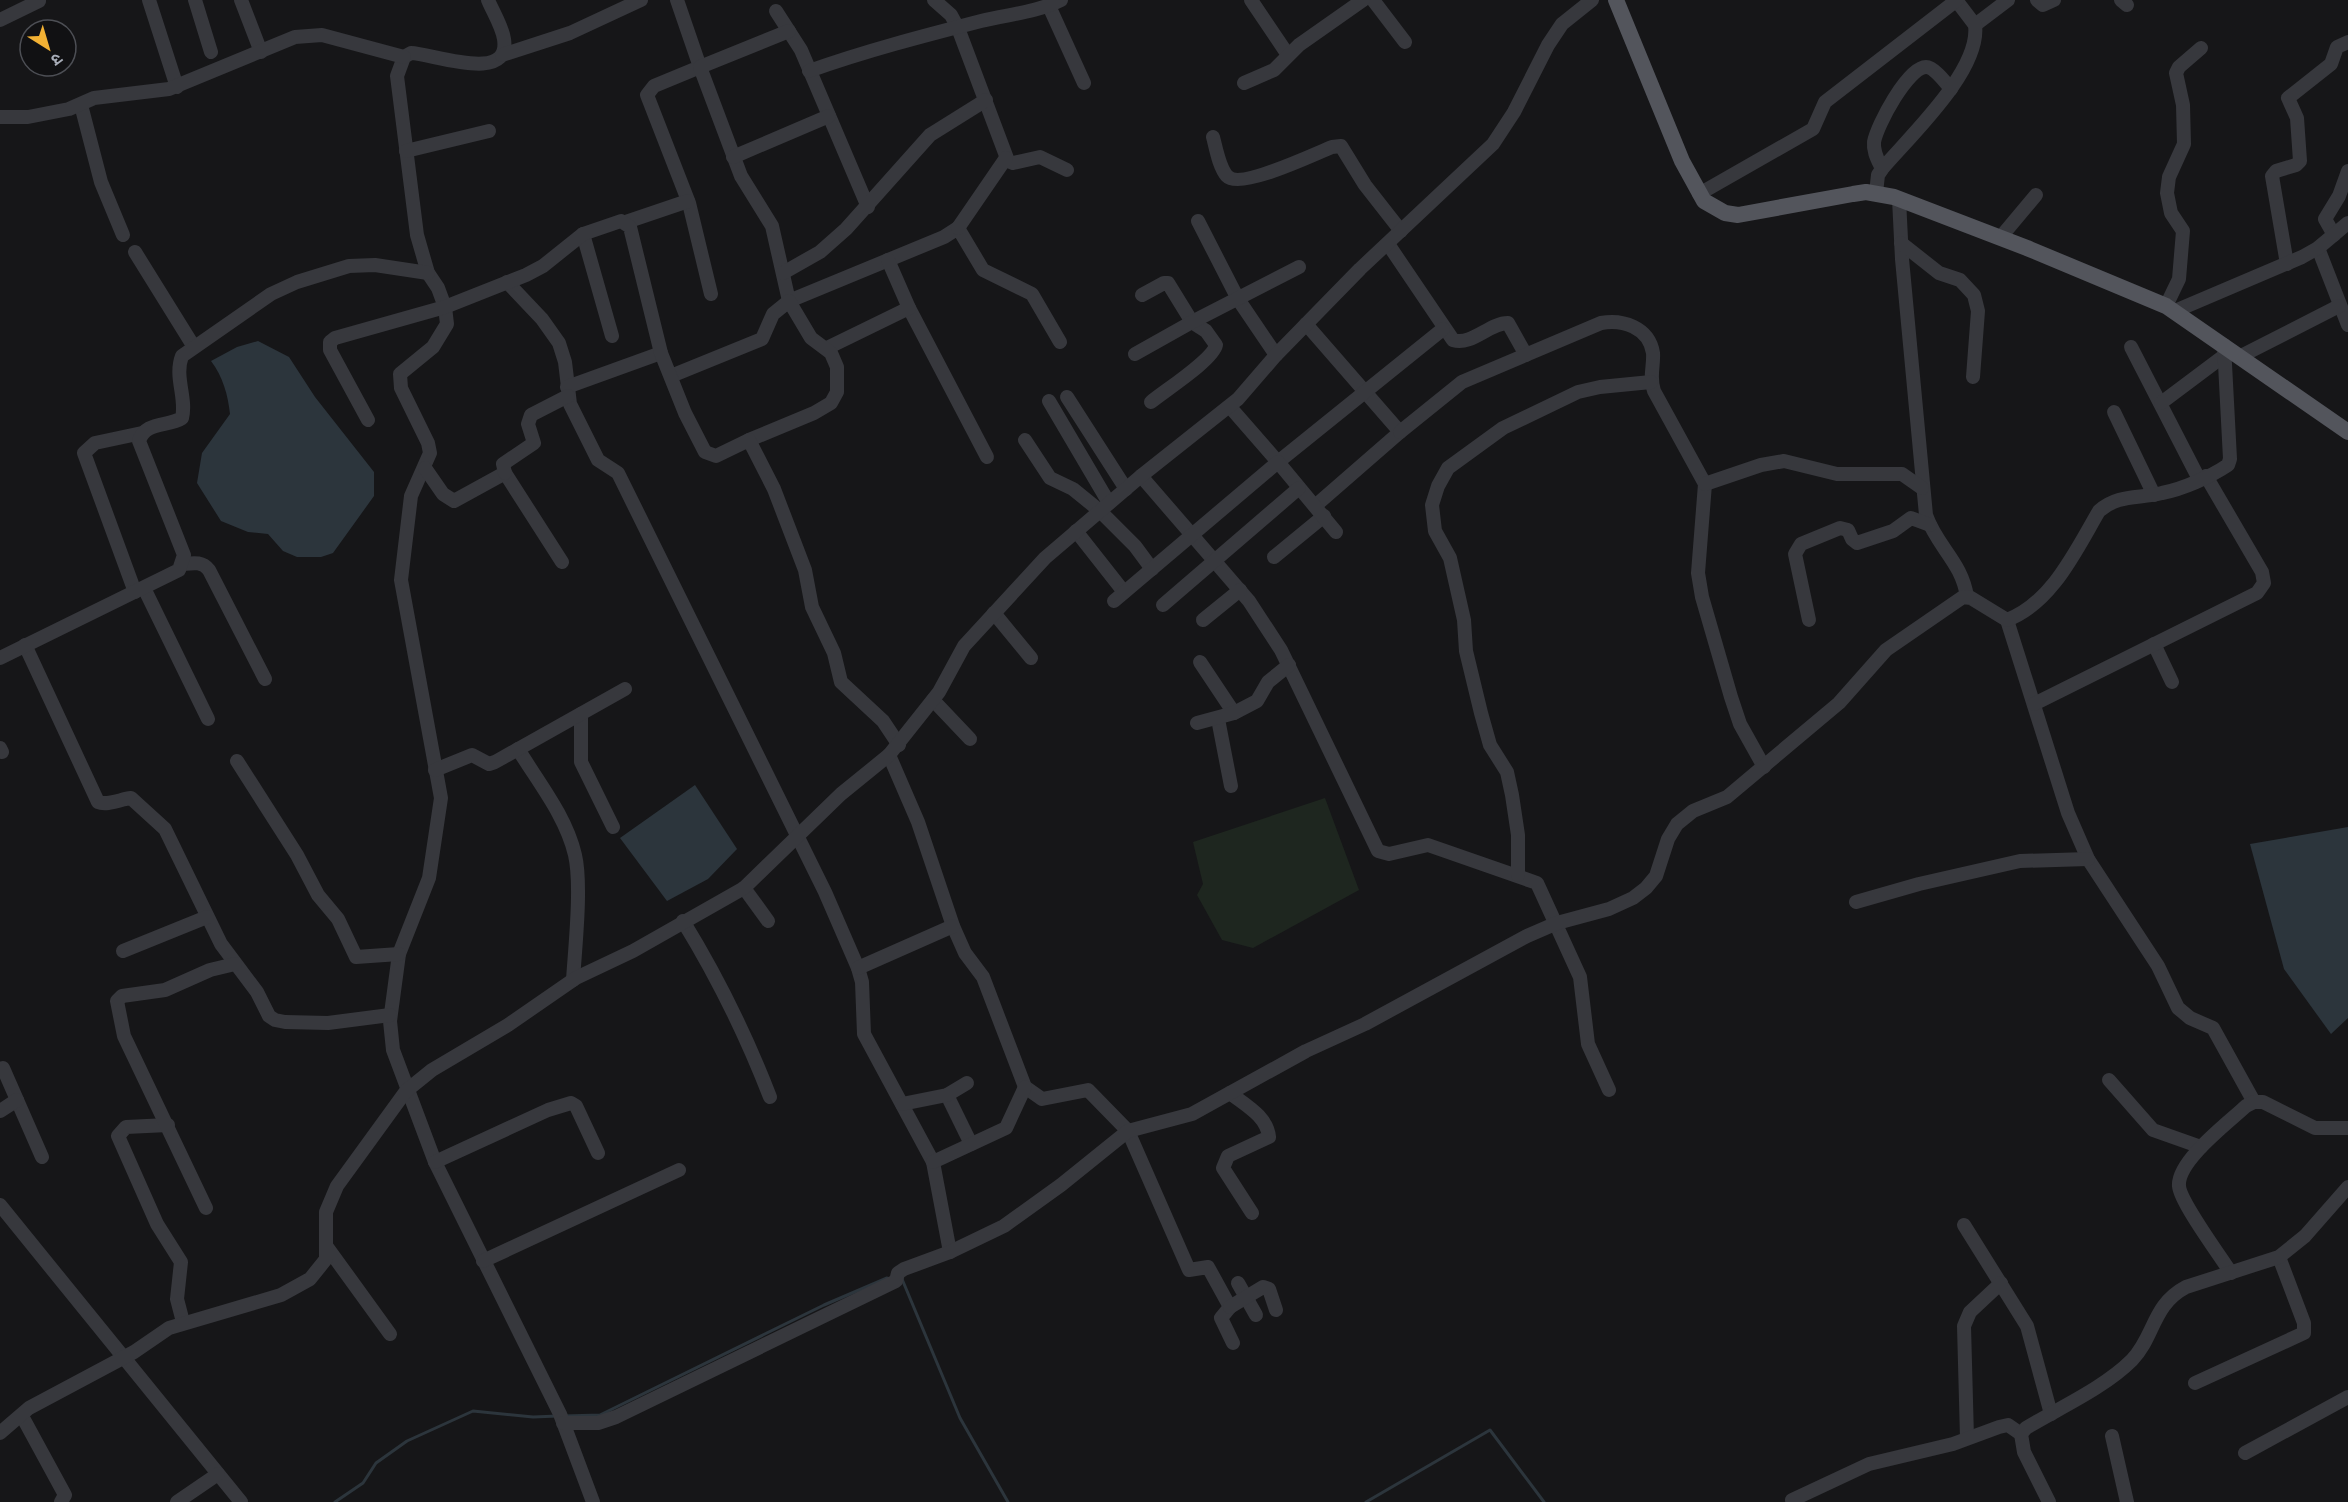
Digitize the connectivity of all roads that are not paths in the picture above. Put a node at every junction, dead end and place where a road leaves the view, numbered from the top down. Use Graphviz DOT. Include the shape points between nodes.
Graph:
graph roads {
  1 [pos="54,0"];
  2 [pos="149,0"];
  3 [pos="195,0"];
  4 [pos="241,0"];
  5 [pos="488,0"];
  6 [pos="641,0"];
  7 [pos="677,0"];
  8 [pos="934,0"];
  9 [pos="1251,0"];
  10 [pos="1373,0"];
  11 [pos="1592,0"];
  12 [pos="1616,0"];
  13 [pos="1957,0"];
  14 [pos="2008,0"];
  15 [pos="2037,0"];
  16 [pos="2054,0"];
  17 [pos="39,1"];
  18 [pos="1357,1"];
  19 [pos="1055,3"];
  20 [pos="776,11"];
  21 [pos="0,20"];
  22 [pos="1975,25"];
  23 [pos="958,28"];
  24 [pos="789,31"];
  25 [pos="1405,42"];
  26 [pos="2348,42"];
  27 [pos="2200,48"];
  28 [pos="212,52"];
  29 [pos="261,52"];
  30 [pos="502,55"];
  31 [pos="1288,55"];
  32 [pos="404,57"];
  33 [pos="700,67"];
  34 [pos="809,71"];
  35 [pos="1084,83"];
  36 [pos="1244,83"];
  37 [pos="177,87"];
  38 [pos="1951,88"];
  39 [pos="986,100"];
  40 [pos="81,105"];
  41 [pos="829,116"];
  42 [pos="0,117"];
  43 [pos="489,131"];
  44 [pos="1213,137"];
  45 [pos="406,151"];
  46 [pos="733,157"];
  47 [pos="1006,158"];
  48 [pos="1882,169"];
  49 [pos="1067,170"];
  50 [pos="2348,171"];
  51 [pos="1876,193"];
  52 [pos="1699,194"];
  53 [pos="2036,195"];
  54 [pos="1899,199"];
  55 [pos="688,201"];
  56 [pos="868,207"];
  57 [pos="1198,221"];
  58 [pos="626,222"];
  59 [pos="2348,223"];
  60 [pos="958,228"];
  61 [pos="1401,231"];
  62 [pos="583,234"];
  63 [pos="123,235"];
  64 [pos="2334,235"];
  65 [pos="2000,237"];
  66 [pos="1901,243"];
  67 [pos="1388,244"];
  68 [pos="2318,248"];
  69 [pos="135,252"];
  70 [pos="888,260"];
  71 [pos="2287,264"];
  72 [pos="1299,267"];
  73 [pos="428,273"];
  74 [pos="783,273"];
  75 [pos="507,282"];
  76 [pos="711,294"];
  77 [pos="1142,295"];
  78 [pos="1238,299"];
  79 [pos="789,301"];
  80 [pos="2339,306"];
  81 [pos="446,308"];
  82 [pos="909,308"];
  83 [pos="2171,308"];
  84 [pos="1192,322"];
  85 [pos="1306,324"];
  86 [pos="2348,325"];
  87 [pos="1443,329"];
  88 [pos="612,336"];
  89 [pos="1060,342"];
  90 [pos="194,347"];
  91 [pos="2131,347"];
  92 [pos="827,348"];
  93 [pos="2230,352"];
  94 [pos="661,353"];
  95 [pos="1135,354"];
  96 [pos="1276,355"];
  97 [pos="1526,355"];
  98 [pos="671,376"];
  99 [pos="1973,376"];
  100 [pos="1651,382"];
  101 [pos="1365,390"];
  102 [pos="568,392"];
  103 [pos="1067,397"];
  104 [pos="1049,401"];
  105 [pos="1151,402"];
  106 [pos="2161,403"];
  107 [pos="1230,406"];
  108 [pos="2114,412"];
  109 [pos="368,420"];
  110 [pos="1400,432"];
  111 [pos="2348,432"];
  112 [pos="142,433"];
  113 [pos="749,440"];
  114 [pos="1025,440"];
  115 [pos="987,457"];
  116 [pos="1278,462"];
  117 [pos="425,468"];
  118 [pos="505,473"];
  119 [pos="1141,476"];
  120 [pos="2202,478"];
  121 [pos="1706,484"];
  122 [pos="1299,488"];
  123 [pos="1922,488"];
  124 [pos="1126,489"];
  125 [pos="2154,495"];
  126 [pos="1104,507"];
  127 [pos="1319,511"];
  128 [pos="1930,525"];
  129 [pos="1076,531"];
  130 [pos="1336,532"];
  131 [pos="1194,535"];
  132 [pos="1274,557"];
  133 [pos="1215,560"];
  134 [pos="562,562"];
  135 [pos="183,564"];
  136 [pos="1152,569"];
  137 [pos="140,590"];
  138 [pos="1240,590"];
  139 [pos="1967,597"];
  140 [pos="1163,605"];
  141 [pos="994,613"];
  142 [pos="1203,620"];
  143 [pos="1809,620"];
  144 [pos="2007,620"];
  145 [pos="2154,644"];
  146 [pos="25,645"];
  147 [pos="0,658"];
  148 [pos="1031,658"];
  149 [pos="1200,662"];
  150 [pos="1289,665"];
  151 [pos="265,679"];
  152 [pos="2172,682"];
  153 [pos="625,688"];
  154 [pos="933,700"];
  155 [pos="2034,704"];
  156 [pos="1234,713"];
  157 [pos="581,714"];
  158 [pos="208,719"];
  159 [pos="1218,719"];
  160 [pos="1197,723"];
  161 [pos="970,740"];
  162 [pos="518,749"];
  163 [pos="894,750"];
  164 [pos="237,762"];
  165 [pos="433,762"];
  166 [pos="1764,767"];
  167 [pos="1231,786"];
  168 [pos="613,827"];
  169 [pos="796,835"];
  170 [pos="2088,859"];
  171 [pos="1518,875"];
  172 [pos="744,888"];
  173 [pos="1856,902"];
  174 [pos="207,917"];
  175 [pos="683,921"];
  176 [pos="768,921"];
  177 [pos="1557,923"];
  178 [pos="952,926"];
  179 [pos="123,951"];
  180 [pos="399,954"];
  181 [pos="236,964"];
  182 [pos="858,968"];
  183 [pos="573,980"];
  184 [pos="390,1015"];
  185 [pos="3,1068"];
  186 [pos="2109,1080"];
  187 [pos="967,1083"];
  188 [pos="1025,1087"];
  189 [pos="1609,1090"];
  190 [pos="406,1091"];
  191 [pos="1230,1093"];
  192 [pos="947,1095"];
  193 [pos="770,1097"];
  194 [pos="17,1100"];
  195 [pos="2254,1102"];
  196 [pos="902,1104"];
  197 [pos="0,1111"];
  198 [pos="168,1125"];
  199 [pos="2348,1128"];
  200 [pos="1128,1131"];
  201 [pos="971,1144"];
  202 [pos="2201,1147"];
  203 [pos="598,1153"];
  204 [pos="42,1157"];
  205 [pos="435,1162"];
  206 [pos="933,1162"];
  207 [pos="679,1170"];
  208 [pos="2348,1187"];
  209 [pos="0,1205"];
  210 [pos="206,1209"];
  211 [pos="1252,1213"];
  212 [pos="1964,1225"];
  213 [pos="327,1247"];
  214 [pos="950,1252"];
  215 [pos="2279,1257"];
  216 [pos="483,1261"];
  217 [pos="2231,1273"];
  218 [pos="2001,1283"];
  219 [pos="1222,1291"];
  220 [pos="1246,1296"];
  221 [pos="1230,1307"];
  222 [pos="1276,1310"];
  223 [pos="1256,1316"];
  224 [pos="183,1322"];
  225 [pos="390,1335"];
  226 [pos="1233,1343"];
  227 [pos="124,1357"];
  228 [pos="2195,1383"];
  229 [pos="2348,1397"];
  230 [pos="2051,1414"];
  231 [pos="22,1416"];
  232 [pos="561,1419"];
  233 [pos="0,1433"];
  234 [pos="2021,1434"];
  235 [pos="2112,1436"];
  236 [pos="1967,1438"];
  237 [pos="2245,1453"];
  238 [pos="218,1474"];
  239 [pos="1792,1500"];
  240 [pos="61,1502"];
  241 [pos="177,1502"];
  242 [pos="241,1502"];
  243 [pos="593,1502"];
  244 [pos="2049,1502"];
  245 [pos="2127,1502"];
  1 -- 17 [label="street" via="44,4"];
  2 -- 37 [label="street"];
  3 -- 28 [label="street"];
  4 -- 29 [label="street"];
  5 -- 30 [label="street" via="503,34"];
  6 -- 30 [label="street" via="570,33"];
  7 -- 33 [label="street"];
  8 -- 23 [label="street" via="951,15"];
  9 -- 31 [label="street"];
  10 -- 25 [label="street"];
  11 -- 61 [label="street" via="1562,24 1493,144"];
  12 -- 52 [label="main road"];
  13 -- 22 [label="street"];
  13 -- 52 [label="street" via="1825,102 1813,129"];
  14 -- 22 [label="street"];
  15 -- 16 [label="street" via="2043,5"];
  17 -- 21 [label="street"];
  18 -- 31 [label="street"];
  19 -- 23 [label="street"];
  19 -- 35 [label="street"];
  20 -- 24 [label="street"];
  22 -- 38 [label="street" via="1973,50"];
  23 -- 34 [label="street" via="873,49"];
  23 -- 39 [label="street"];
  24 -- 33 [label="street"];
  24 -- 34 [label="street"];
  26 -- 71 [label="street" via="2337,47 2331,64 2288,98 2297,118 2300,161 2272,176"];
  27 -- 83 [label="street" via="2176,73 2183,105 2184,144 2169,177 2167,193 2171,213 2183,231 2179,279"];
  29 -- 32 [label="street" via="295,37 322,35"];
  29 -- 37 [label="street"];
  30 -- 32 [label="street" via="481,66 422,54"];
  31 -- 36 [label="street" via="1274,70"];
  32 -- 45 [label="street" via="397,76"];
  33 -- 46 [label="street"];
  33 -- 55 [label="street" via="654,86 647,95"];
  34 -- 41 [label="street"];
  37 -- 40 [label="street" via="94,98"];
  38 -- 48 [label="street"];
  38 -- 48 [label="street" via="1926,67 1895,95 1874,144"];
  39 -- 47 [label="street"];
  39 -- 56 [label="street" via="930,135"];
  40 -- 42 [label="street" via="28,117"];
  40 -- 63 [label="street" via="101,182"];
  41 -- 46 [label="street"];
  41 -- 56 [label="street"];
  43 -- 45 [label="street"];
  44 -- 61 [label="street" via="1224,169 1234,180 1254,177 1341,146"];
  45 -- 73 [label="street" via="417,235"];
  46 -- 74 [label="street" via="772,226"];
  47 -- 49 [label="street" via="1013,163 1040,157"];
  47 -- 60 [label="street"];
  48 -- 51 [label="street"];
  50 -- 64 [label="street" via="2325,219"];
  51 -- 52 [label="main road" via="1738,215 1713,208"];
  51 -- 54 [label="main road"];
  53 -- 65 [label="street"];
  54 -- 65 [label="main road"];
  54 -- 66 [label="street"];
  55 -- 58 [label="street"];
  55 -- 76 [label="street"];
  56 -- 74 [label="street" via="820,252"];
  57 -- 78 [label="street"];
  58 -- 62 [label="street"];
  58 -- 94 [label="street"];
  59 -- 64 [label="street"];
  60 -- 70 [label="street"];
  60 -- 89 [label="street" via="983,270 1032,294"];
  61 -- 67 [label="street"];
  62 -- 75 [label="street" via="543,266"];
  62 -- 88 [label="street"];
  64 -- 68 [label="street"];
  65 -- 83 [label="main road"];
  66 -- 99 [label="street" via="1939,273 1960,280 1974,295 1978,311"];
  66 -- 123 [label="street"];
  67 -- 85 [label="street"];
  67 -- 87 [label="street"];
  68 -- 71 [label="street"];
  68 -- 80 [label="street"];
  69 -- 90 [label="street"];
  70 -- 79 [label="street"];
  70 -- 82 [label="street"];
  71 -- 83 [label="street"];
  72 -- 78 [label="street"];
  73 -- 81 [label="street"];
  73 -- 90 [label="street" via="375,265 349,266 325,273 271,294"];
  74 -- 79 [label="street"];
  75 -- 81 [label="street"];
  75 -- 102 [label="street" via="559,343"];
  77 -- 84 [label="street" via="1168,284"];
  78 -- 84 [label="street"];
  78 -- 96 [label="street"];
  79 -- 92 [label="street" via="812,338"];
  79 -- 98 [label="street" via="773,314 762,339"];
  80 -- 86 [label="street"];
  80 -- 93 [label="street"];
  81 -- 109 [label="street" via="330,342 330,350"];
  81 -- 117 [label="street" via="447,324 442,336 400,374 401,388 428,443 430,453"];
  82 -- 92 [label="street"];
  82 -- 115 [label="street"];
  83 -- 93 [label="main road"];
  84 -- 95 [label="street"];
  84 -- 105 [label="street" via="1206,331 1216,345 1215,350"];
  85 -- 96 [label="street"];
  85 -- 101 [label="street"];
  87 -- 97 [label="street" via="1458,342 1508,323"];
  87 -- 101 [label="street"];
  90 -- 112 [label="street" via="179,363 182,418"];
  91 -- 106 [label="street"];
  92 -- 113 [label="street" via="837,367 838,386 831,403"];
  93 -- 106 [label="street"];
  93 -- 111 [label="main road"];
  93 -- 120 [label="street" via="2230,459 2228,465"];
  94 -- 98 [label="street"];
  94 -- 102 [label="street"];
  96 -- 107 [label="street"];
  97 -- 100 [label="street" via="1617,320 1630,323 1651,345"];
  97 -- 110 [label="street" via="1462,382"];
  98 -- 113 [label="street" via="705,452 716,456"];
  100 -- 121 [label="street"];
  100 -- 171 [label="street" via="1578,392 1503,428 1448,468 1432,505 1435,531 1450,558 1481,713 1490,745 1507,772 1518,835"];
  101 -- 110 [label="street"];
  101 -- 116 [label="street"];
  102 -- 118 [label="street" via="531,415 528,424 533,445 503,464"];
  102 -- 169 [label="street" via="592,452 618,473 656,546"];
  103 -- 124 [label="street"];
  104 -- 126 [label="street"];
  106 -- 120 [label="street"];
  107 -- 116 [label="street"];
  107 -- 119 [label="street"];
  108 -- 125 [label="street"];
  110 -- 127 [label="street"];
  112 -- 135 [label="street" via="139,441 184,555"];
  112 -- 137 [label="street" via="95,442 84,453"];
  113 -- 163 [label="street" via="774,489 805,570 812,607 834,653 842,682 884,721"];
  114 -- 126 [label="street" via="1050,477"];
  116 -- 122 [label="street"];
  116 -- 131 [label="street"];
  117 -- 118 [label="street" via="443,494 454,501"];
  117 -- 165 [label="street" via="411,496 401,580"];
  118 -- 134 [label="street"];
  119 -- 124 [label="street"];
  119 -- 131 [label="street"];
  120 -- 125 [label="street"];
  120 -- 145 [label="street" via="2262,572 2264,583 2257,592"];
  121 -- 123 [label="street" via="1784,461 1837,474 1902,474"];
  121 -- 166 [label="street" via="1698,573 1702,597 1737,715"];
  122 -- 127 [label="street"];
  122 -- 133 [label="street"];
  123 -- 128 [label="street"];
  124 -- 126 [label="street"];
  125 -- 144 [label="street" via="2127,497 2108,504 2052,585 2024,612"];
  126 -- 129 [label="street"];
  126 -- 136 [label="street"];
  127 -- 130 [label="street"];
  127 -- 132 [label="street"];
  128 -- 139 [label="street" via="1959,567"];
  128 -- 143 [label="street" via="1911,518 1893,531 1857,543 1848,530 1840,528 1801,544 1795,554"];
  129 -- 136 [label="street" via="1119,597"];
  129 -- 141 [label="street"];
  131 -- 133 [label="street"];
  131 -- 136 [label="street"];
  133 -- 138 [label="street"];
  133 -- 140 [label="street"];
  135 -- 137 [label="street" via="179,570"];
  135 -- 151 [label="street" via="197,562 209,570"];
  137 -- 146 [label="street"];
  137 -- 158 [label="street"];
  138 -- 142 [label="street"];
  138 -- 150 [label="street"];
  139 -- 144 [label="street"];
  139 -- 166 [label="street" via="1891,646 1839,703"];
  141 -- 148 [label="street"];
  141 -- 154 [label="street" via="964,646"];
  144 -- 155 [label="street"];
  145 -- 152 [label="street"];
  145 -- 155 [label="street"];
  146 -- 147 [label="street"];
  146 -- 174 [label="street" via="98,801 106,804 131,798 158,820"];
  149 -- 156 [label="street"];
  150 -- 156 [label="street" via="1268,682 1257,700"];
  150 -- 171 [label="street" via="1378,851 1389,854 1428,845"];
  153 -- 157 [label="street"];
  154 -- 161 [label="street"];
  154 -- 163 [label="street"];
  155 -- 170 [label="street" via="2068,813"];
  156 -- 159 [label="street"];
  157 -- 162 [label="street"];
  157 -- 168 [label="street" via="581,762"];
  159 -- 160 [label="street"];
  159 -- 167 [label="street"];
  162 -- 165 [label="street" via="489,764 472,755"];
  162 -- 183 [label="street" via="559,816 575,855"];
  163 -- 169 [label="street"];
  163 -- 178 [label="street"];
  164 -- 180 [label="street" via="318,895 338,919 356,957"];
  165 -- 180 [label="street" via="441,798 429,879"];
  166 -- 177 [label="street" via="1727,797 1692,811 1677,824 1656,876 1633,898"];
  169 -- 172 [label="street"];
  169 -- 182 [label="street"];
  170 -- 173 [label="street" via="2020,861"];
  170 -- 195 [label="street" via="2158,966 2178,1008 2213,1028"];
  171 -- 177 [label="street" via="1537,883"];
  172 -- 175 [label="street"];
  172 -- 176 [label="street"];
  174 -- 179 [label="street"];
  174 -- 181 [label="street"];
  175 -- 183 [label="street"];
  175 -- 193 [label="street" via="748,1040"];
  177 -- 189 [label="street" via="1580,977 1588,1044"];
  177 -- 191 [label="street"];
  178 -- 182 [label="street"];
  178 -- 188 [label="street" via="964,953 983,977"];
  180 -- 184 [label="street"];
  181 -- 184 [label="street" via="275,1020 328,1023"];
  181 -- 198 [label="street" via="210,970 165,990 119,998 124,1036"];
  182 -- 196 [label="street" via="864,1034"];
  183 -- 190 [label="street" via="432,1070"];
  184 -- 190 [label="street" via="393,1050"];
  185 -- 194 [label="street"];
  186 -- 202 [label="street" via="2153,1130"];
  187 -- 192 [label="street"];
  188 -- 200 [label="street" via="1042,1100 1088,1090"];
  188 -- 201 [label="street" via="1006,1128"];
  190 -- 205 [label="street"];
  190 -- 213 [label="street" via="337,1186 326,1212"];
  191 -- 200 [label="street" via="1192,1114"];
  191 -- 211 [label="street" via="1252,1108 1268,1131 1269,1137 1263,1141 1228,1156 1223,1168"];
  192 -- 196 [label="street"];
  192 -- 201 [label="street"];
  194 -- 197 [label="street"];
  194 -- 204 [label="street"];
  195 -- 199 [label="street" via="2263,1102 2315,1128"];
  195 -- 202 [label="street"];
  196 -- 206 [label="street"];
  198 -- 210 [label="street"];
  198 -- 224 [label="street" via="126,1127 118,1136 157,1224 181,1262 177,1299"];
  200 -- 214 [label="street" via="1004,1226"];
  200 -- 219 [label="street" via="1189,1270 1208,1267"];
  201 -- 206 [label="street"];
  202 -- 217 [label="street" via="2180,1175 2180,1193"];
  203 -- 205 [label="street" via="571,1103"];
  205 -- 216 [label="street"];
  206 -- 214 [label="street"];
  207 -- 216 [label="street"];
  208 -- 215 [label="street" via="2305,1236"];
  209 -- 227 [label="street"];
  212 -- 218 [label="street"];
  213 -- 224 [label="street" via="319,1270 290,1290"];
  213 -- 225 [label="street"];
  214 -- 232 [label="street" via="616,1417 598,1423"];
  215 -- 217 [label="street"];
  215 -- 228 [label="street" via="2304,1323 2304,1333"];
  216 -- 232 [label="street"];
  217 -- 230 [label="street" via="2173,1294 2132,1359"];
  218 -- 230 [label="street" via="2027,1326"];
  218 -- 236 [label="street" via="1970,1311 1964,1326"];
  219 -- 220 [label="street" via="1240,1279"];
  219 -- 221 [label="street"];
  220 -- 221 [label="street"];
  220 -- 222 [label="street" via="1263,1287 1269,1289"];
  220 -- 223 [label="street"];
  221 -- 226 [label="street" via="1221,1318"];
  224 -- 227 [label="street"];
  227 -- 231 [label="street" via="29,1408"];
  227 -- 238 [label="street"];
  229 -- 237 [label="street"];
  230 -- 234 [label="street"];
  231 -- 233 [label="street"];
  231 -- 240 [label="street" via="65,1495"];
  232 -- 243 [label="street"];
  234 -- 236 [label="street" via="2008,1425"];
  234 -- 244 [label="street" via="2024,1452"];
  235 -- 245 [label="street"];
  236 -- 239 [label="street" via="1869,1464"];
  238 -- 241 [label="street"];
  238 -- 242 [label="street"];
}
